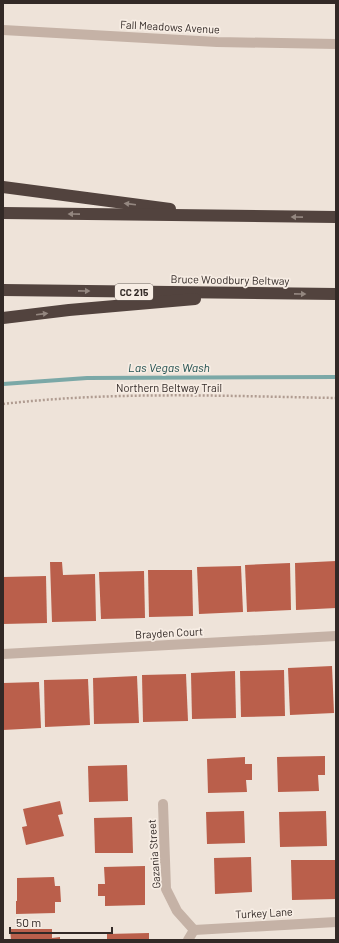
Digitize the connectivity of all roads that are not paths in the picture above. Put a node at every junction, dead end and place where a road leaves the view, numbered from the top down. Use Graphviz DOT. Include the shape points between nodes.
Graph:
graph roads {
  1 [pos="3,30"];
  2 [pos="336,44"];
  3 [pos="3,187"];
  4 [pos="3,213"];
  5 [pos="225,216"];
  6 [pos="336,217"];
  7 [pos="3,290"];
  8 [pos="264,293"];
  9 [pos="336,294"];
  10 [pos="3,318"];
  11 [pos="336,636"];
  12 [pos="3,654"];
  13 [pos="163,804"];
  14 [pos="336,922"];
  15 [pos="194,930"];
  16 [pos="188,940"];
  1 -- 2 [label="street, Fall Meadows Avenue" via="217,42"];
  5 -- 3 [label="highway, one-way"];
  5 -- 4 [label="highway, one-way"];
  6 -- 5 [label="highway, one-way"];
  7 -- 8 [label="highway, Bruce Woodbury Beltway / CC 215, one-way"];
  8 -- 9 [label="highway, Bruce Woodbury Beltway / CC 215, one-way"];
  10 -- 8 [label="highway, one-way"];
  11 -- 12 [label="street, Brayden Court"];
  13 -- 15 [label="street, Gazania Street" via="166,889 177,911"];
  14 -- 15 [label="street, Turkey Lane"];
  15 -- 16 [label="street"];
}
